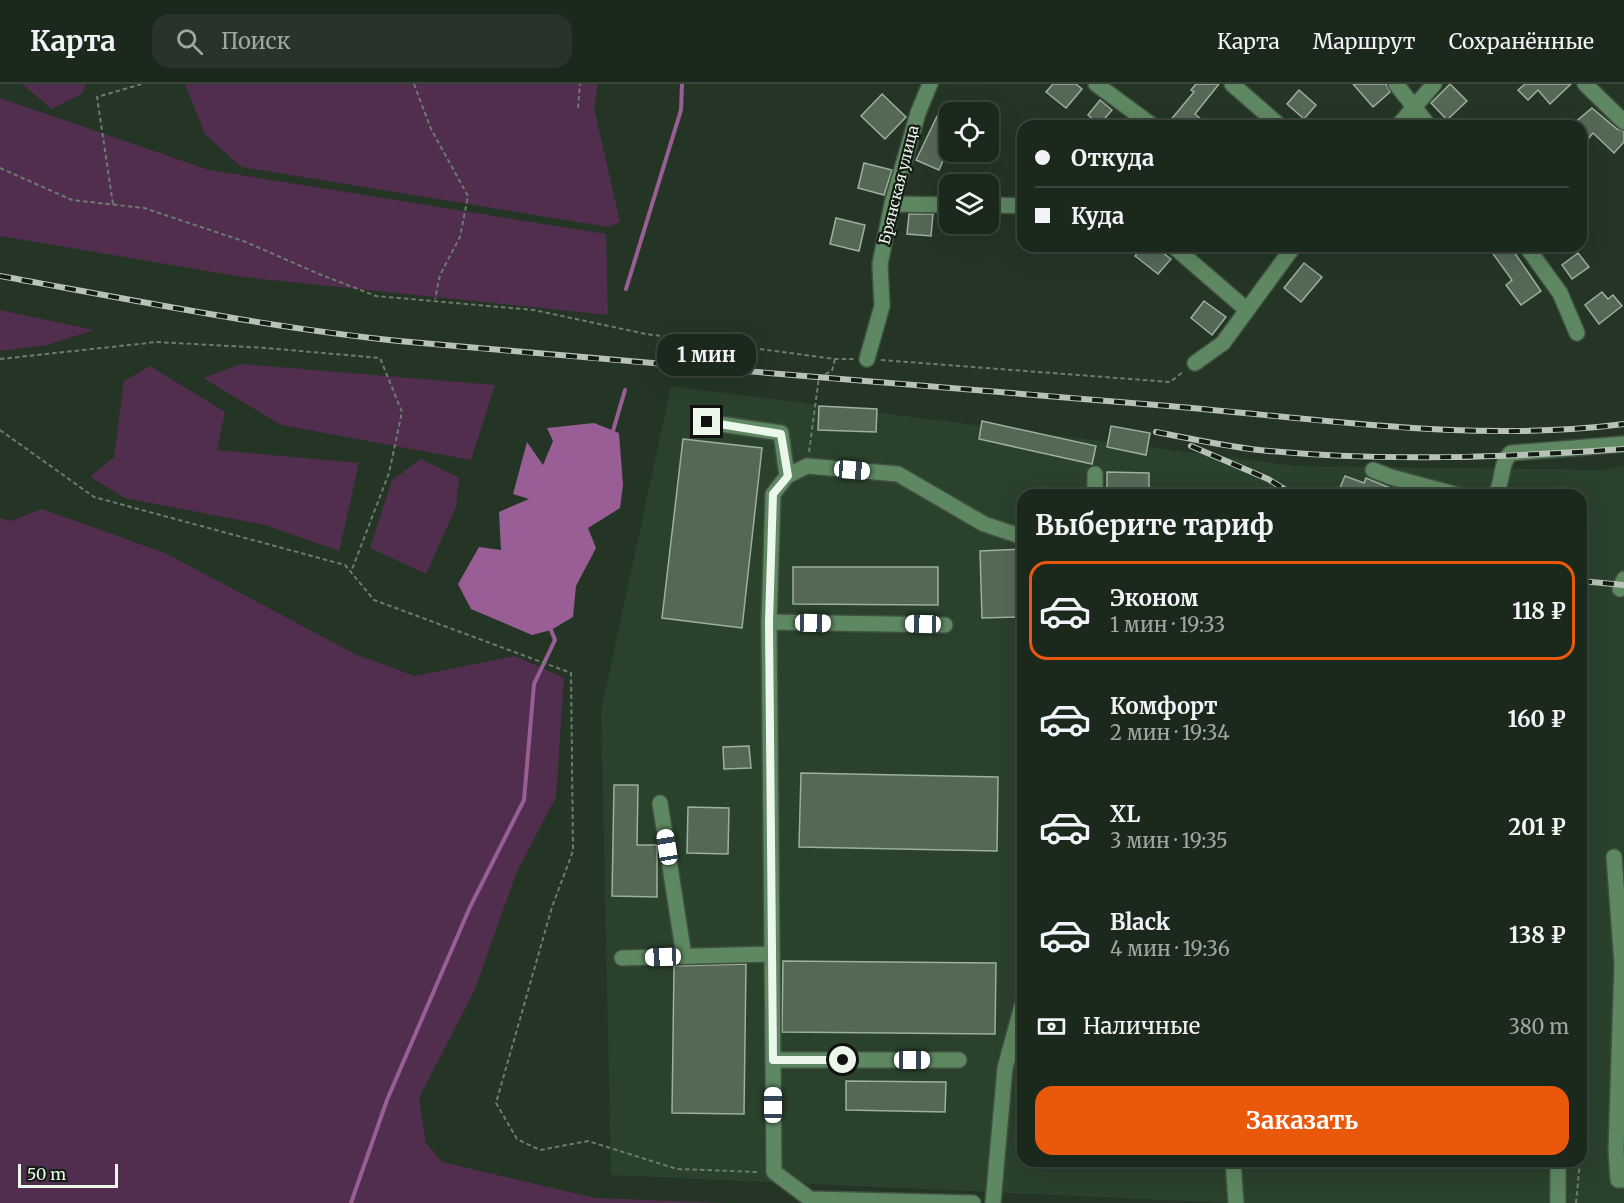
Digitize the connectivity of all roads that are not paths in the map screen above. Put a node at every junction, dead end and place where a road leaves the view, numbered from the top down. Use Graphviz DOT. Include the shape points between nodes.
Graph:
graph roads {
  1 [pos="930,84"];
  2 [pos="1096,84"];
  3 [pos="1232,84"];
  4 [pos="1396,84"];
  5 [pos="1434,84"];
  6 [pos="1585,84"];
  7 [pos="1414,107"];
  8 [pos="1145,120"];
  9 [pos="1273,120"];
  10 [pos="1403,120"];
  11 [pos="1424,120"];
  12 [pos="1624,122"];
  13 [pos="892,204"];
  14 [pos="939,205"];
  15 [pos="999,205"];
  16 [pos="1017,206"];
  17 [pos="1180,252"];
  18 [pos="1290,252"];
  19 [pos="1530,252"];
  20 [pos="1247,310"];
  21 [pos="1577,333"];
  22 [pos="867,359"];
  23 [pos="1195,363"];
  24 [pos="707,422"];
  25 [pos="1624,444"];
  26 [pos="1373,470"];
  27 [pos="1095,474"];
  28 [pos="788,476"];
  29 [pos="1095,489"];
  30 [pos="1436,489"];
  31 [pos="1500,489"];
  32 [pos="1017,535"];
  33 [pos="769,622"];
  34 [pos="945,625"];
  35 [pos="660,803"];
  36 [pos="1614,857"];
  37 [pos="772,954"];
  38 [pos="684,956"];
  39 [pos="622,958"];
  40 [pos="1623,964"];
  41 [pos="1017,1024"];
  42 [pos="773,1060"];
  43 [pos="959,1060"];
  44 [pos="1233,1167"];
  45 [pos="1558,1167"];
  46 [pos="1624,1180"];
  47 [pos="973,1203"];
  48 [pos="993,1203"];
  49 [pos="1236,1203"];
  50 [pos="1557,1203"];
  1 -- 13 [label="street, Брянская улица"];
  2 -- 8 [label="street"];
  3 -- 9 [label="street"];
  4 -- 7 [label="street"];
  5 -- 7 [label="street"];
  6 -- 12 [label="street"];
  7 -- 10 [label="street"];
  7 -- 11 [label="street"];
  13 -- 14 [label="street"];
  13 -- 22 [label="street, Брянская улица" via="879,264 882,306"];
  15 -- 16 [label="street"];
  17 -- 20 [label="street"];
  18 -- 20 [label="street"];
  19 -- 21 [label="street" via="1560,293"];
  20 -- 23 [label="street" via="1223,343"];
  24 -- 28 [label="street" via="781,434"];
  25 -- 31 [label="street" via="1510,453 1504,461"];
  26 -- 30 [label="street"];
  27 -- 29 [label="street"];
  28 -- 32 [label="street" via="807,466 898,474 984,524"];
  28 -- 33 [label="street" via="773,494"];
  33 -- 34 [label="street"];
  33 -- 37 [label="street"];
  35 -- 38 [label="street"];
  36 -- 40 [label="street"];
  37 -- 38 [label="street"];
  37 -- 42 [label="street"];
  38 -- 39 [label="street"];
  40 -- 46 [label="street" via="1616,1152 1618,1180"];
  41 -- 48 [label="street" via="1005,1068"];
  42 -- 43 [label="street"];
  42 -- 47 [label="street" via="774,1172 810,1199"];
  44 -- 49 [label="street"];
  45 -- 50 [label="street"];
}
